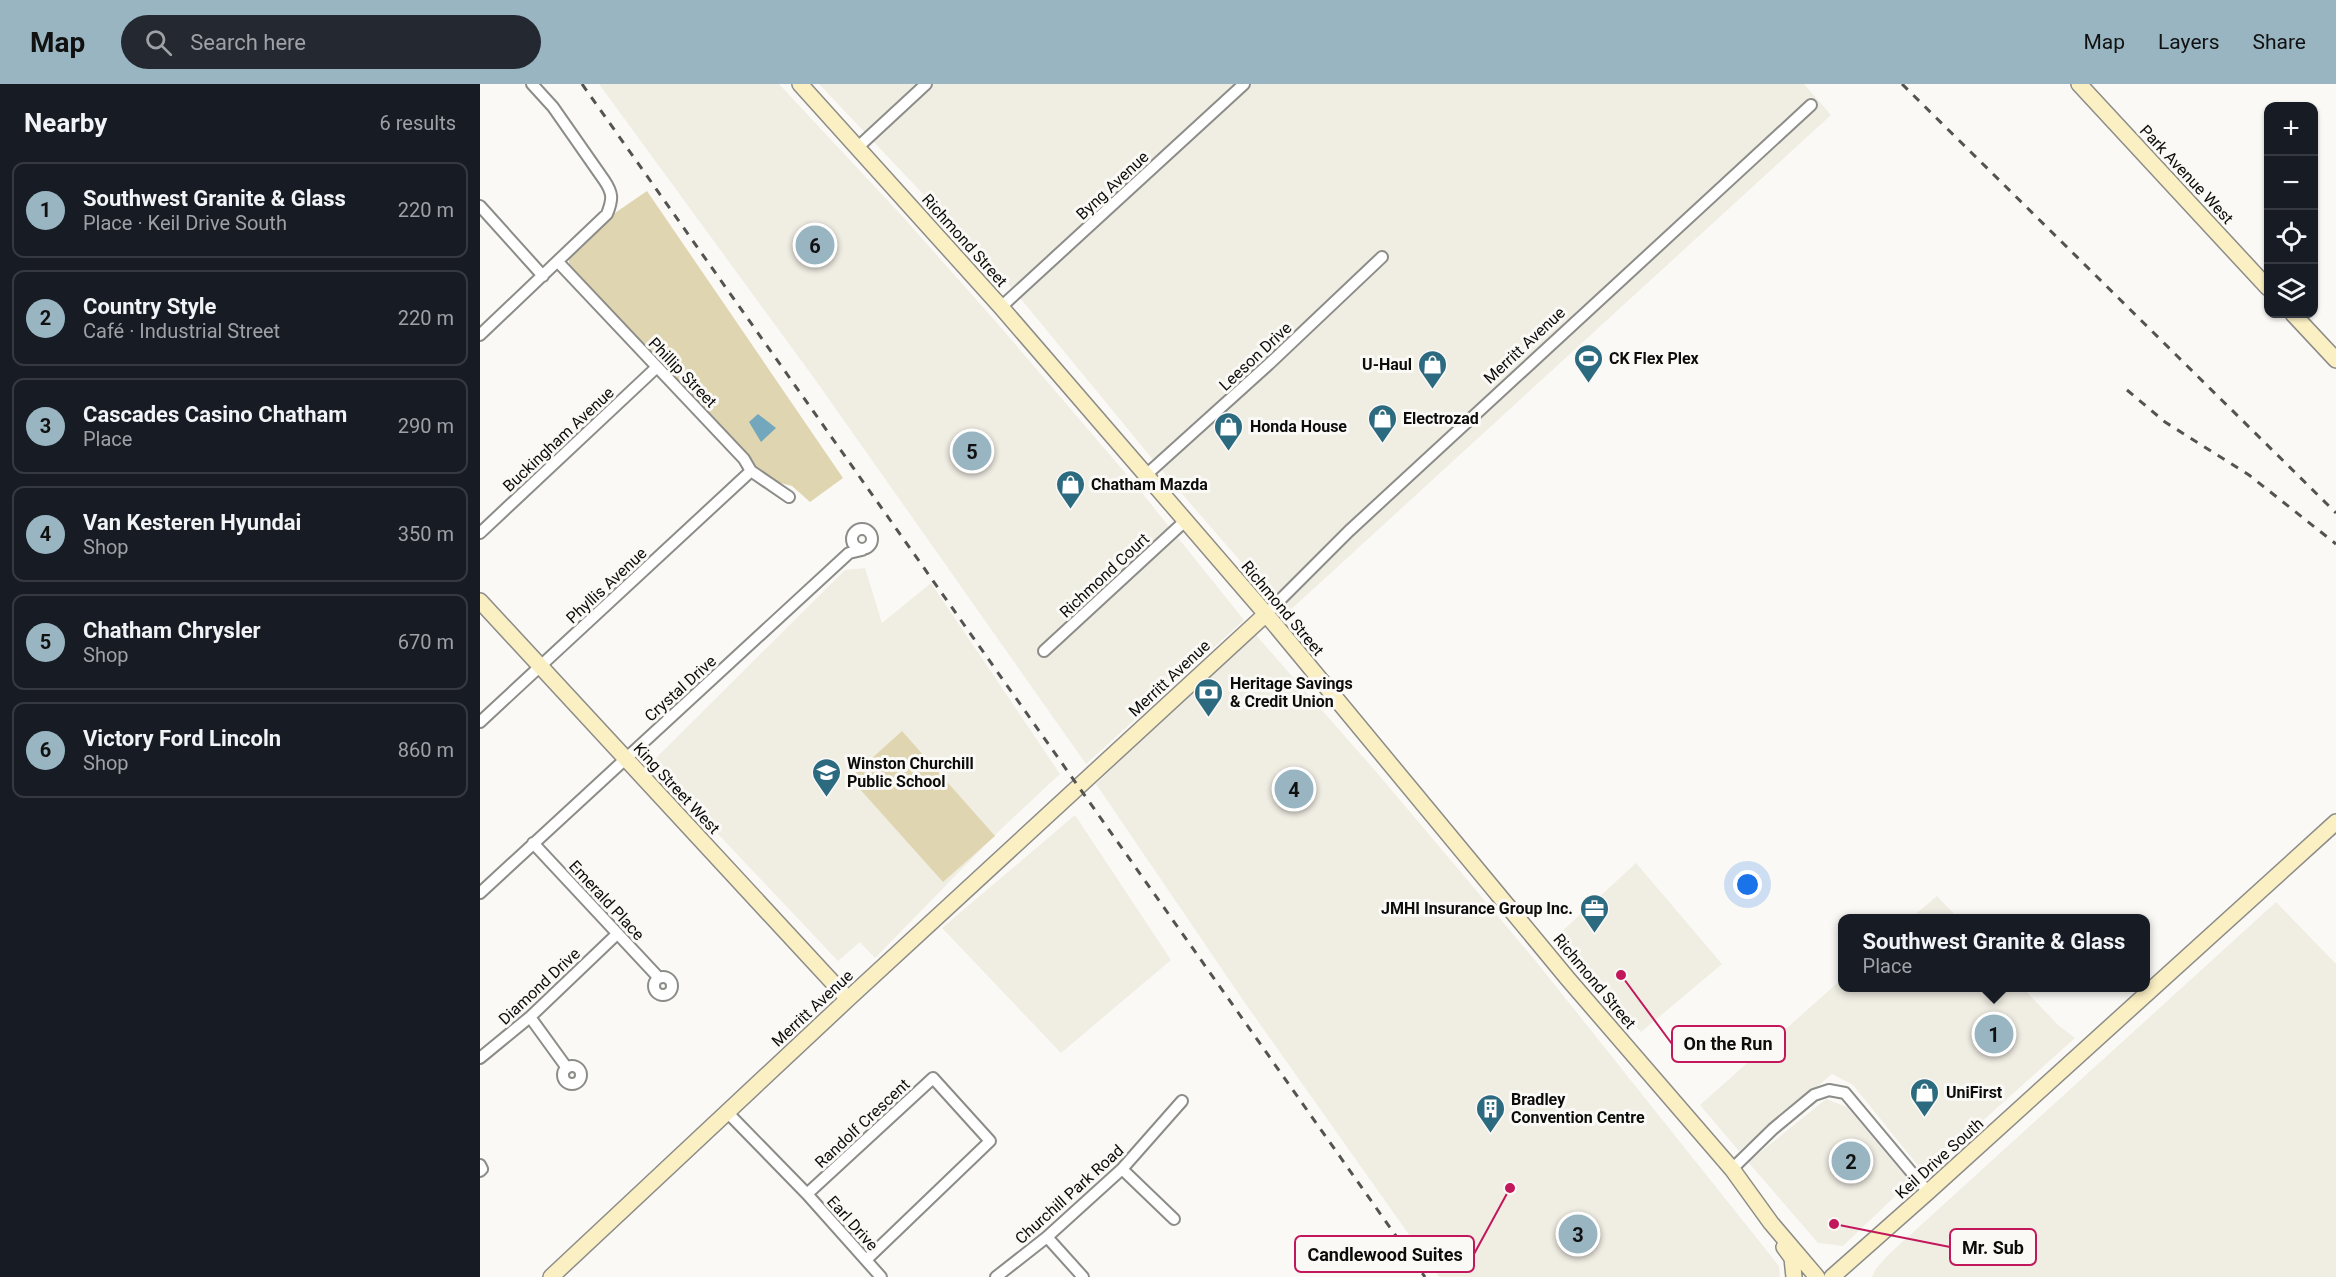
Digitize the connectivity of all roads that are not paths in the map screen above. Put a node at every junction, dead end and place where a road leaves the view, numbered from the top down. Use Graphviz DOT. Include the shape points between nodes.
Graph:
graph roads {
  1 [pos="532,84"];
  2 [pos="800,84"];
  3 [pos="926,84"];
  4 [pos="1244,84"];
  5 [pos="2079,84"];
  6 [pos="1811,105"];
  7 [pos="858,147"];
  8 [pos="480,206"];
  9 [pos="1382,257"];
  10 [pos="558,262"];
  11 [pos="543,276"];
  12 [pos="2264,284"];
  13 [pos="1001,307"];
  14 [pos="2297,318"];
  15 [pos="480,335"];
  16 [pos="2336,360"];
  17 [pos="657,367"];
  18 [pos="752,471"];
  19 [pos="1146,475"];
  20 [pos="789,497"];
  21 [pos="1185,521"];
  22 [pos="480,533"];
  23 [pos="852,539"];
  24 [pos="862,550"];
  25 [pos="847,555"];
  26 [pos="480,601"];
  27 [pos="1266,614"];
  28 [pos="1044,651"];
  29 [pos="540,666"];
  30 [pos="480,722"];
  31 [pos="624,759"];
  32 [pos="2336,822"];
  33 [pos="533,843"];
  34 [pos="480,893"];
  35 [pos="617,934"];
  36 [pos="658,978"];
  37 [pos="2150,991"];
  38 [pos="2149,992"];
  39 [pos="848,999"];
  40 [pos="530,1017"];
  41 [pos="480,1058"];
  42 [pos="567,1068"];
  43 [pos="1182,1101"];
  44 [pos="727,1112"];
  45 [pos="480,1165"];
  46 [pos="1122,1169"];
  47 [pos="1732,1169"];
  48 [pos="480,1171"];
  49 [pos="1928,1192"];
  50 [pos="807,1194"];
  51 [pos="1174,1219"];
  52 [pos="1771,1223"];
  53 [pos="1047,1237"];
  54 [pos="866,1260"];
  55 [pos="556,1273"];
  56 [pos="881,1277"];
  57 [pos="996,1277"];
  58 [pos="1083,1277"];
  59 [pos="1794,1277"];
  60 [pos="1818,1277"];
  61 [pos="1832,1277"];
  1 -- 10 [label="street" via="553,107 611,190 613,200 608,214"];
  2 -- 7 [label="street, Richmond Street"];
  3 -- 7 [label="street"];
  4 -- 13 [label="street, Byng Avenue"];
  5 -- 12 [label="street, Park Avenue West"];
  6 -- 27 [label="street, Merritt Avenue" via="1343,537"];
  7 -- 13 [label="street, Richmond Street"];
  8 -- 11 [label="street"];
  9 -- 19 [label="street, Leeson Drive"];
  10 -- 11 [label="street"];
  10 -- 17 [label="street, Phillip Street"];
  11 -- 15 [label="street"];
  13 -- 19 [label="street, Richmond Street"];
  14 -- 16 [label="street"];
  17 -- 18 [label="street, Phillip Street"];
  17 -- 22 [label="street, Buckingham Avenue"];
  18 -- 20 [label="street, Phillip Street"];
  18 -- 29 [label="street, Phyllis Avenue"];
  19 -- 21 [label="street, Richmond Street"];
  21 -- 27 [label="street, Richmond Street"];
  21 -- 28 [label="street, Richmond Court"];
  23 -- 24 [label="street"];
  23 -- 24 [label="street" via="860,529 870,532 872,542"];
  23 -- 25 [label="street"];
  24 -- 25 [label="street, Crystal Drive"];
  25 -- 31 [label="street, Crystal Drive"];
  26 -- 29 [label="street, King Street West"];
  27 -- 39 [label="street, Merritt Avenue"];
  27 -- 47 [label="street, Richmond Street" via="1568,979"];
  29 -- 30 [label="street, Phyllis Avenue"];
  29 -- 31 [label="street, King Street West"];
  31 -- 33 [label="street, Crystal Drive"];
  31 -- 39 [label="street, King Street West"];
  32 -- 37 [label="street, Keil Drive South"];
  33 -- 34 [label="street, Crystal Drive"];
  33 -- 35 [label="street, Emerald Place"];
  35 -- 36 [label="street, Emerald Place"];
  35 -- 40 [label="street, Diamond Drive"];
  38 -- 49 [label="street, Keil Drive South"];
  39 -- 44 [label="street, Merritt Avenue"];
  40 -- 41 [label="street, Diamond Drive"];
  40 -- 42 [label="street"];
  43 -- 46 [label="street, Churchill Park Road"];
  44 -- 50 [label="street, Earl Drive"];
  44 -- 55 [label="street, Merritt Avenue"];
  45 -- 48 [label="street"];
  46 -- 51 [label="street"];
  46 -- 53 [label="street, Churchill Park Road"];
  47 -- 49 [label="street" via="1814,1095 1829,1090 1845,1093"];
  47 -- 52 [label="street, Richmond Street"];
  49 -- 61 [label="street, Keil Drive South"];
  50 -- 54 [label="street, Earl Drive"];
  50 -- 54 [label="street, Randolf Crescent" via="933,1078 990,1141"];
  52 -- 59 [label="street" via="1792,1258"];
  52 -- 60 [label="street, Richmond Street"];
  53 -- 57 [label="street, Churchill Park Road"];
  53 -- 58 [label="street"];
  54 -- 56 [label="street, Earl Drive"];
}
